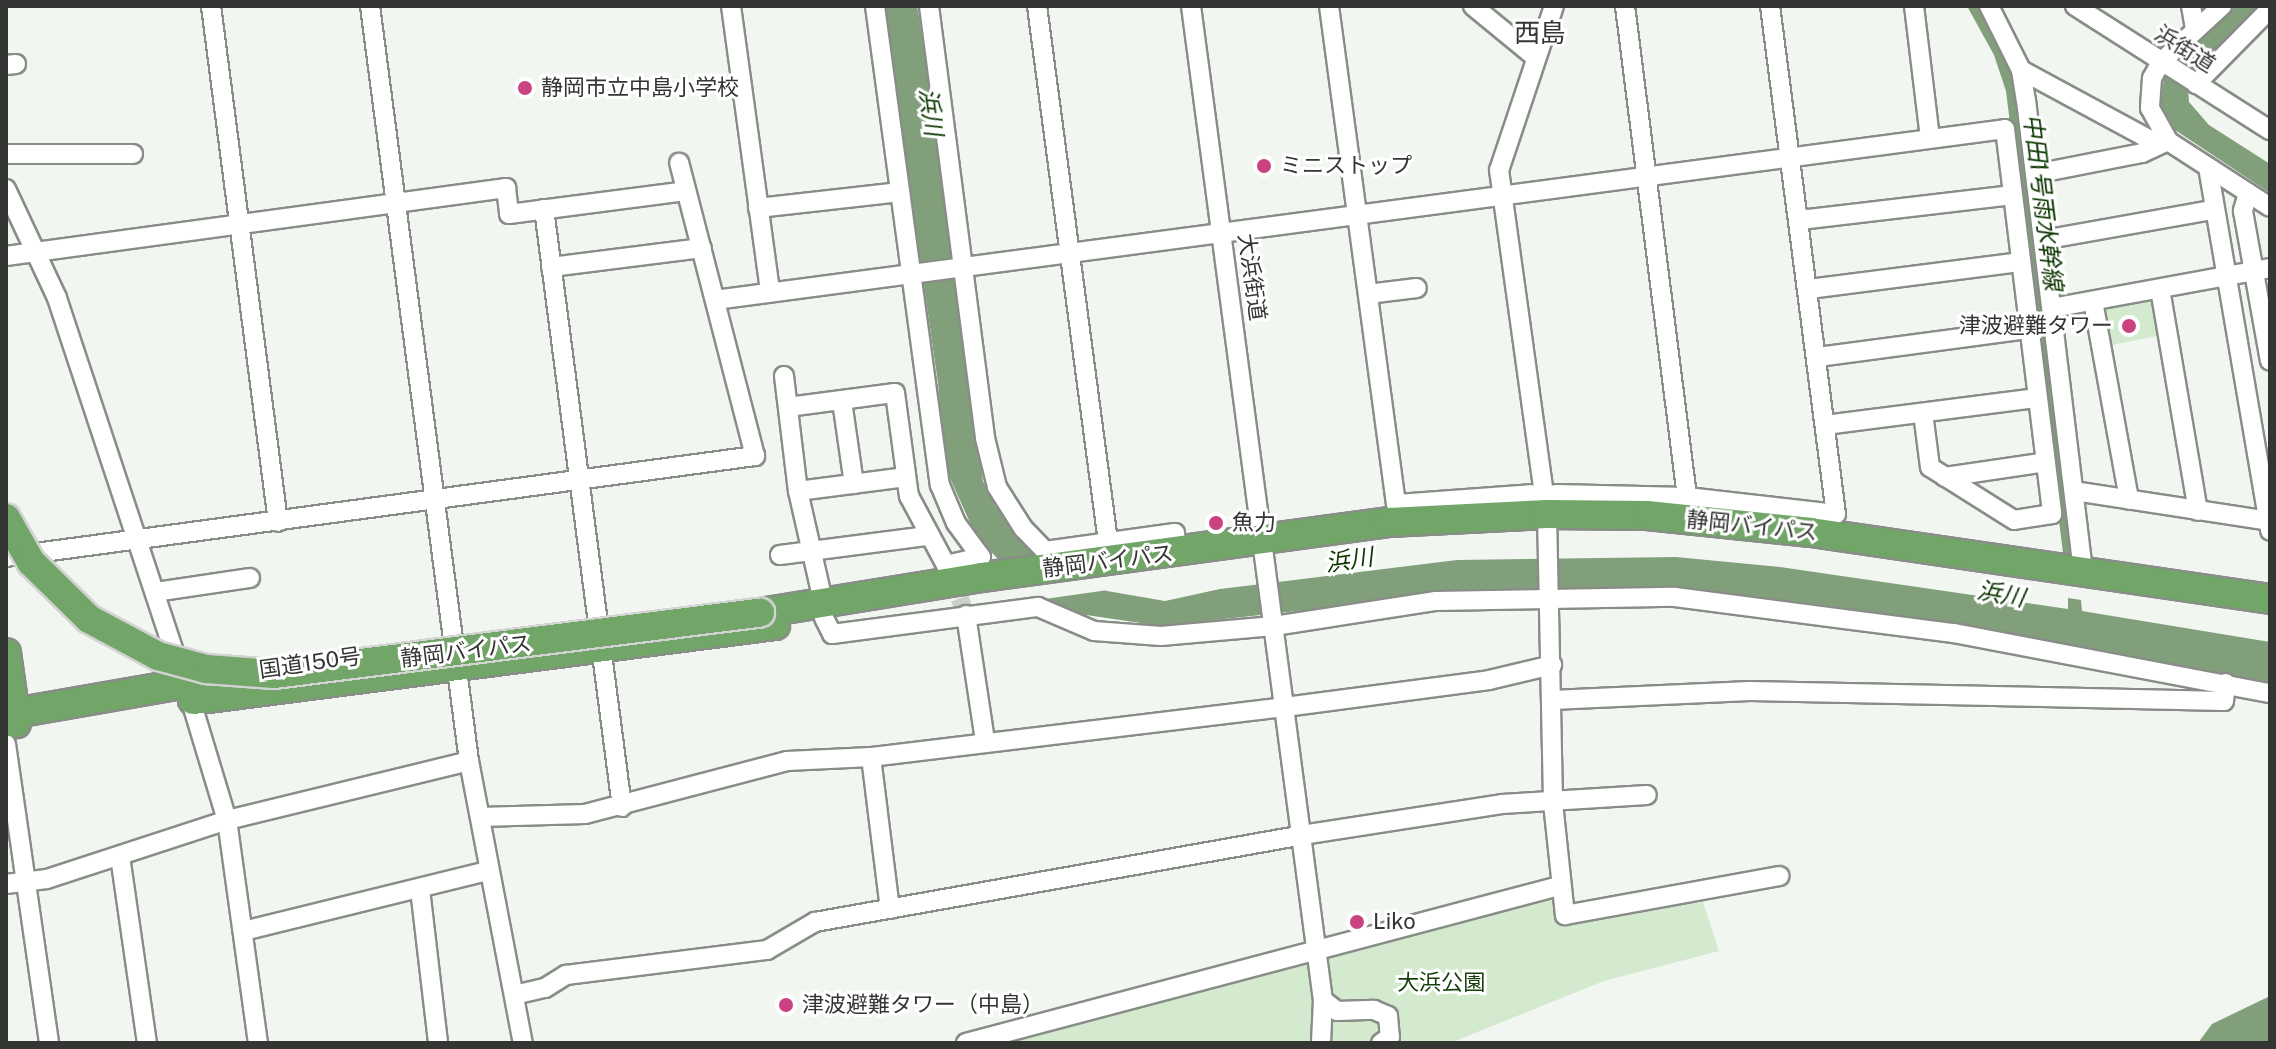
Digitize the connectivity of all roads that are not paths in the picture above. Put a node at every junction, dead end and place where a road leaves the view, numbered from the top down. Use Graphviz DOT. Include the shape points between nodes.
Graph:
graph roads {
  1 [pos="211,6"];
  2 [pos="370,6"];
  3 [pos="731,6"];
  4 [pos="875,6"];
  5 [pos="929,6"];
  6 [pos="1037,6"];
  7 [pos="1191,6"];
  8 [pos="1329,6"];
  9 [pos="1473,6"];
  10 [pos="1554,6"];
  11 [pos="1625,6"];
  12 [pos="1770,6"];
  13 [pos="1914,6"];
  14 [pos="1989,6"];
  15 [pos="2075,6"];
  16 [pos="2191,6"];
  17 [pos="2222,6"];
  18 [pos="2270,9"];
  19 [pos="2195,29"];
  20 [pos="1535,57"];
  21 [pos="2161,62"];
  22 [pos="2021,70"];
  23 [pos="2196,84"];
  24 [pos="2270,130"];
  25 [pos="1930,138"];
  26 [pos="2163,143"];
  27 [pos="6,154"];
  28 [pos="133,154"];
  29 [pos="1791,157"];
  30 [pos="679,163"];
  31 [pos="2208,167"];
  32 [pos="2035,174"];
  33 [pos="1645,176"];
  34 [pos="6,189"];
  35 [pos="686,191"];
  36 [pos="900,192"];
  37 [pos="2248,193"];
  38 [pos="2013,195"];
  39 [pos="1502,197"];
  40 [pos="396,204"];
  41 [pos="2270,207"];
  42 [pos="758,208"];
  43 [pos="544,209"];
  44 [pos="2212,210"];
  45 [pos="1356,215"];
  46 [pos="1800,220"];
  47 [pos="238,225"];
  48 [pos="1222,232"];
  49 [pos="2043,240"];
  50 [pos="702,248"];
  51 [pos="36,252"];
  52 [pos="1070,253"];
  53 [pos="6,256"];
  54 [pos="2021,262"];
  55 [pos="551,267"];
  56 [pos="963,267"];
  57 [pos="2262,269"];
  58 [pos="915,273"];
  59 [pos="2225,276"];
  60 [pos="1417,288"];
  61 [pos="1809,289"];
  62 [pos="2160,289"];
  63 [pos="770,292"];
  64 [pos="1368,294"];
  65 [pos="715,300"];
  66 [pos="2093,301"];
  67 [pos="2052,308"];
  68 [pos="2029,329"];
  69 [pos="2268,338"];
  70 [pos="1818,357"];
  71 [pos="2270,361"];
  72 [pos="784,376"];
  73 [pos="929,389"];
  74 [pos="895,393"];
  75 [pos="2037,398"];
  76 [pos="842,401"];
  77 [pos="788,407"];
  78 [pos="1923,413"];
  79 [pos="1825,425"];
  80 [pos="2046,462"];
  81 [pos="906,477"];
  82 [pos="1945,477"];
  83 [pos="580,480"];
  84 [pos="854,484"];
  85 [pos="798,491"];
  86 [pos="2074,491"];
  87 [pos="1687,497"];
  88 [pos="435,500"];
  89 [pos="2129,500"];
  90 [pos="1546,511"];
  91 [pos="2198,511"];
  92 [pos="6,518"];
  93 [pos="278,522"];
  94 [pos="2269,524"];
  95 [pos="926,536"];
  96 [pos="138,539"];
  97 [pos="1108,542"];
  98 [pos="6,549"];
  99 [pos="812,551"];
  100 [pos="1177,552"];
  101 [pos="780,555"];
  102 [pos="6,557"];
  103 [pos="1265,557"];
  104 [pos="2083,571"];
  105 [pos="1078,572"];
  106 [pos="250,578"];
  107 [pos="155,592"];
  108 [pos="893,598"];
  109 [pos="1549,598"];
  110 [pos="2270,599"];
  111 [pos="823,608"];
  112 [pos="966,615"];
  113 [pos="2270,616"];
  114 [pos="760,617"];
  115 [pos="598,620"];
  116 [pos="1273,625"];
  117 [pos="602,648"];
  118 [pos="6,653"];
  119 [pos="456,655"];
  120 [pos="1552,665"];
  121 [pos="2226,683"];
  122 [pos="188,692"];
  123 [pos="2270,693"];
  124 [pos="1552,700"];
  125 [pos="1285,707"];
  126 [pos="10,725"];
  127 [pos="985,741"];
  128 [pos="871,757"];
  129 [pos="469,761"];
  130 [pos="1647,795"];
  131 [pos="1553,803"];
  132 [pos="622,807"];
  133 [pos="480,817"];
  134 [pos="227,820"];
  135 [pos="1302,835"];
  136 [pos="120,856"];
  137 [pos="488,871"];
  138 [pos="1779,876"];
  139 [pos="29,883"];
  140 [pos="6,884"];
  141 [pos="1559,886"];
  142 [pos="420,889"];
  143 [pos="890,909"];
  144 [pos="243,931"];
  145 [pos="1317,950"];
  146 [pos="514,995"];
  147 [pos="1323,1000"];
  148 [pos="49,1043"];
  149 [pos="147,1043"];
  150 [pos="258,1043"];
  151 [pos="438,1043"];
  152 [pos="523,1043"];
  153 [pos="966,1043"];
  154 [pos="1321,1043"];
  155 [pos="1381,1043"];
  1 -- 47 [label="street"];
  2 -- 40 [label="street"];
  3 -- 42 [label="street"];
  4 -- 36 [label="street"];
  5 -- 56 [label="street"];
  6 -- 52 [label="street"];
  7 -- 48 [label="street, 大浜街道"];
  8 -- 45 [label="street"];
  9 -- 20 [label="street"];
  10 -- 20 [label="street"];
  11 -- 33 [label="street"];
  12 -- 29 [label="street"];
  13 -- 25 [label="street"];
  14 -- 22 [label="street"];
  15 -- 21 [label="street, 浜街道"];
  16 -- 19 [label="street"];
  17 -- 19 [label="street"];
  18 -- 23 [label="street"];
  19 -- 21 [label="street"];
  20 -- 39 [label="street" via="1499,158"];
  21 -- 23 [label="street, 浜街道"];
  21 -- 26 [label="street" via="2152,78 2150,108"];
  22 -- 26 [label="street"];
  22 -- 32 [label="street"];
  23 -- 24 [label="street, 浜街道"];
  25 -- 29 [label="street"];
  25 -- 38 [label="street" via="2005,129"];
  26 -- 31 [label="street"];
  26 -- 32 [label="street" via="2142,153"];
  27 -- 28 [label="street"];
  29 -- 33 [label="street"];
  29 -- 46 [label="street"];
  30 -- 35 [label="street"];
  31 -- 37 [label="street"];
  31 -- 44 [label="street"];
  32 -- 49 [label="street"];
  33 -- 39 [label="street"];
  33 -- 87 [label="street"];
  34 -- 51 [label="street"];
  35 -- 43 [label="street"];
  35 -- 50 [label="street"];
  36 -- 42 [label="street"];
  36 -- 58 [label="street"];
  37 -- 41 [label="street"];
  37 -- 57 [label="street" via="2243,211"];
  38 -- 46 [label="street"];
  38 -- 54 [label="street"];
  39 -- 45 [label="street"];
  39 -- 90 [label="street"];
  40 -- 43 [label="street" via="506,188 509,214"];
  40 -- 47 [label="street"];
  40 -- 88 [label="street"];
  42 -- 63 [label="street"];
  43 -- 55 [label="street"];
  44 -- 49 [label="street"];
  44 -- 59 [label="street"];
  45 -- 48 [label="street"];
  45 -- 64 [label="street"];
  46 -- 61 [label="street"];
  47 -- 51 [label="street"];
  47 -- 93 [label="street"];
  48 -- 52 [label="street"];
  48 -- 103 [label="street, 大浜街道"];
  49 -- 67 [label="street"];
  50 -- 55 [label="street"];
  50 -- 65 [label="street"];
  51 -- 53 [label="street"];
  51 -- 96 [label="street" via="57,298"];
  52 -- 56 [label="street"];
  52 -- 97 [label="street"];
  54 -- 61 [label="street"];
  54 -- 68 [label="street"];
  55 -- 83 [label="street"];
  56 -- 58 [label="street"];
  56 -- 97 [label="street" via="985,438 1005,505 1045,551"];
  57 -- 59 [label="street"];
  57 -- 69 [label="street"];
  58 -- 63 [label="street"];
  58 -- 73 [label="street"];
  59 -- 62 [label="street"];
  59 -- 94 [label="street"];
  60 -- 64 [label="street"];
  61 -- 70 [label="street"];
  62 -- 66 [label="street"];
  62 -- 91 [label="street"];
  63 -- 65 [label="street"];
  64 -- 90 [label="street" via="1396,504"];
  65 -- 83 [label="street" via="755,456"];
  66 -- 67 [label="street"];
  66 -- 89 [label="street"];
  67 -- 86 [label="street"];
  68 -- 70 [label="street"];
  68 -- 75 [label="street"];
  69 -- 71 [label="street"];
  70 -- 79 [label="street"];
  72 -- 77 [label="street"];
  73 -- 74 [label="street"];
  73 -- 95 [label="street" via="940,485 956,523 981,557 947,566"];
  74 -- 76 [label="street"];
  74 -- 81 [label="street"];
  75 -- 78 [label="street"];
  75 -- 80 [label="street"];
  76 -- 77 [label="street"];
  76 -- 84 [label="street"];
  77 -- 85 [label="street"];
  78 -- 79 [label="street"];
  78 -- 82 [label="street" via="1930,467"];
  79 -- 87 [label="street" via="1836,514"];
  80 -- 82 [label="street"];
  80 -- 82 [label="street" via="2052,514 2014,520"];
  81 -- 84 [label="street"];
  81 -- 95 [label="street"];
  83 -- 88 [label="street"];
  83 -- 115 [label="street"];
  84 -- 85 [label="street"];
  85 -- 99 [label="street"];
  86 -- 89 [label="street"];
  86 -- 104 [label="street"];
  87 -- 90 [label="street" via="1588,494"];
  88 -- 93 [label="street"];
  88 -- 119 [label="street"];
  89 -- 91 [label="street"];
  90 -- 103 [label="highway, 静岡バイパス" via="1389,522"];
  90 -- 104 [label="highway, 静岡バイパス" via="1723,522"];
  90 -- 109 [label="street"];
  90 -- 113 [label="highway, 静岡バイパス" via="1815,544"];
  91 -- 94 [label="street"];
  92 -- 114 [label="highway, 静岡バイパス, bridge" via="31,562 89,619 158,656 206,669 274,674"];
  93 -- 96 [label="street"];
  95 -- 99 [label="street"];
  96 -- 102 [label="street"];
  96 -- 107 [label="street"];
  97 -- 100 [label="street" via="1175,533"];
  98 -- 114 [label="highway, 静岡バイパス" via="32,587 82,634 158,674 217,687 287,686"];
  99 -- 101 [label="street"];
  99 -- 111 [label="street"];
  100 -- 103 [label="highway, 静岡バイパス"];
  100 -- 105 [label="highway, 静岡バイパス"];
  103 -- 105 [label="highway, 静岡バイパス"];
  103 -- 116 [label="street, 大浜街道"];
  104 -- 110 [label="highway, 静岡バイパス"];
  105 -- 108 [label="highway, 静岡バイパス"];
  106 -- 107 [label="street"];
  107 -- 122 [label="street"];
  108 -- 111 [label="highway, 国道150号"];
  108 -- 114 [label="highway, 静岡バイパス"];
  109 -- 116 [label="street" via="1436,601"];
  109 -- 120 [label="street"];
  109 -- 121 [label="street" via="1633,595 1796,609"];
  111 -- 112 [label="street" via="832,634"];
  111 -- 115 [label="highway, 国道150号"];
  111 -- 117 [label="highway, 国道150号"];
  112 -- 116 [label="street" via="1038,607 1094,631 1126,635"];
  112 -- 127 [label="street"];
  115 -- 117 [label="street"];
  115 -- 119 [label="highway, 国道150号"];
  116 -- 125 [label="street, 大浜街道"];
  117 -- 119 [label="highway, 国道150号"];
  117 -- 132 [label="street"];
  118 -- 126 [label="highway"];
  119 -- 122 [label="highway, 国道150号"];
  119 -- 129 [label="street"];
  120 -- 124 [label="street"];
  120 -- 125 [label="street" via="1489,680"];
  121 -- 123 [label="street"];
  121 -- 124 [label="street" via="2224,701 1750,691"];
  122 -- 126 [label="highway, 国道150号"];
  122 -- 134 [label="street"];
  124 -- 131 [label="street"];
  125 -- 127 [label="street"];
  125 -- 135 [label="street, 大浜街道"];
  126 -- 139 [label="street"];
  127 -- 128 [label="street"];
  128 -- 132 [label="street" via="787,761"];
  128 -- 143 [label="street"];
  129 -- 133 [label="street"];
  129 -- 134 [label="street"];
  130 -- 131 [label="street"];
  131 -- 135 [label="street" via="1502,804"];
  131 -- 141 [label="street"];
  132 -- 133 [label="street" via="585,814"];
  133 -- 137 [label="street"];
  134 -- 136 [label="street"];
  134 -- 144 [label="street"];
  135 -- 143 [label="street"];
  135 -- 145 [label="street, 大浜街道"];
  136 -- 139 [label="street"];
  136 -- 149 [label="street"];
  137 -- 142 [label="street"];
  137 -- 146 [label="street"];
  138 -- 141 [label="street" via="1565,915"];
  139 -- 140 [label="street"];
  139 -- 148 [label="street"];
  141 -- 145 [label="street"];
  142 -- 144 [label="street"];
  142 -- 151 [label="street"];
  143 -- 146 [label="street" via="815,922 767,950 566,975 545,988"];
  144 -- 150 [label="street"];
  145 -- 147 [label="street, 大浜街道"];
  145 -- 153 [label="street"];
  146 -- 152 [label="street"];
  147 -- 154 [label="street, 大浜街道"];
  147 -- 155 [label="street" via="1337,1011 1374,1010 1388,1016 1390,1037"];
}
